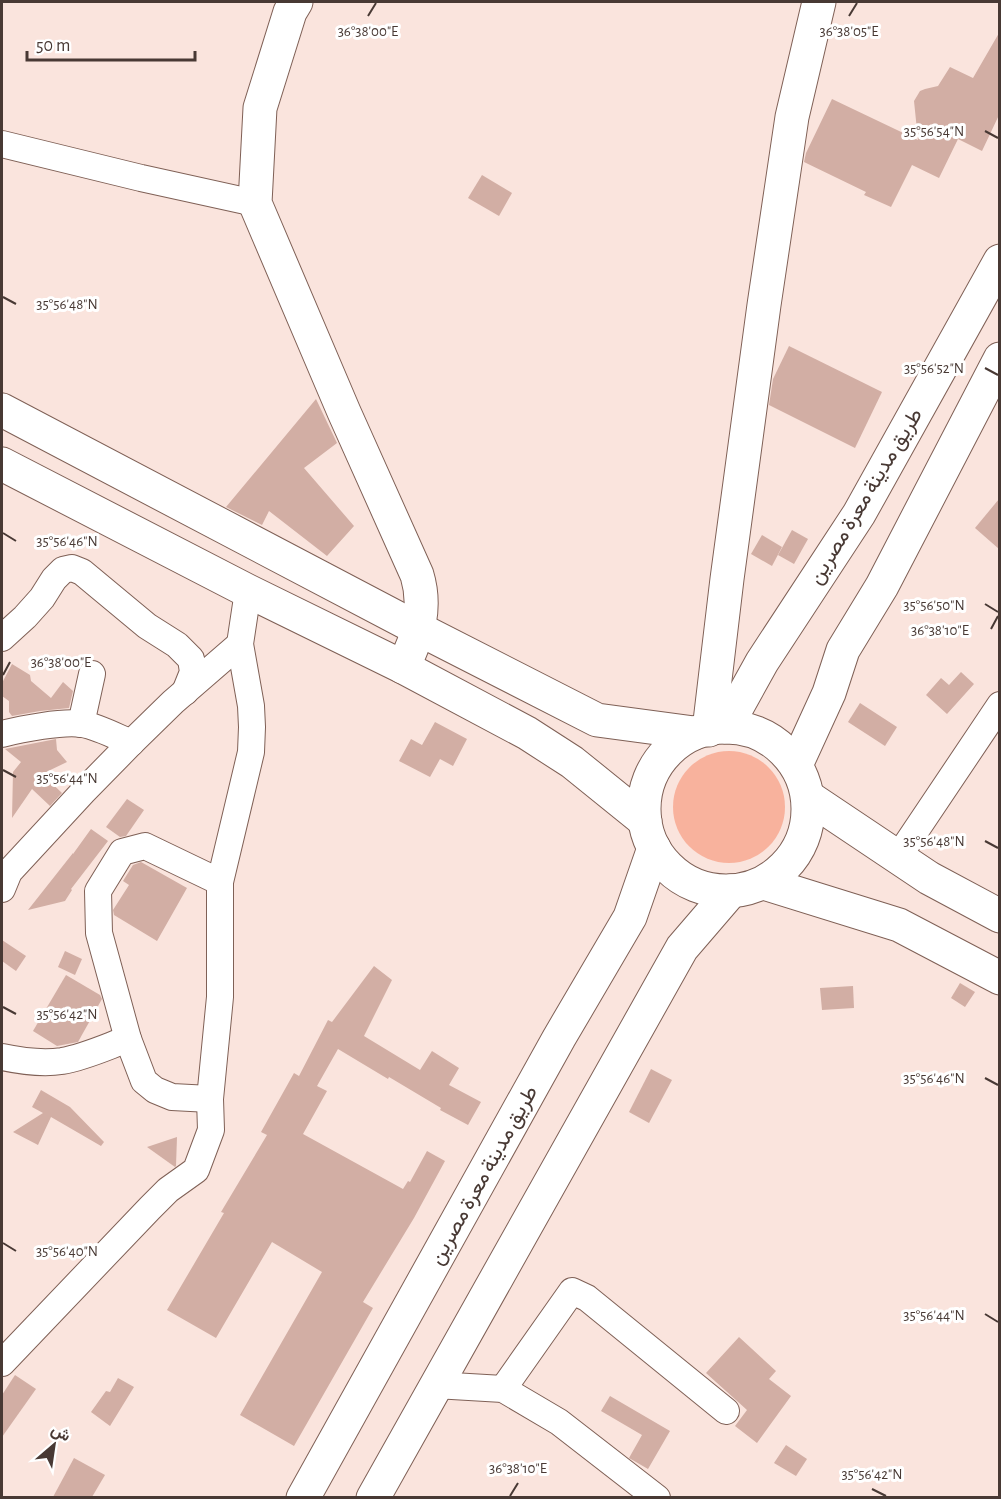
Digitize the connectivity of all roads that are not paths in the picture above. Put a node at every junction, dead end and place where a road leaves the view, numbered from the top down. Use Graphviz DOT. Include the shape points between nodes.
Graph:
graph roads {
  1 [pos="296,2"];
  2 [pos="819,2"];
  3 [pos="2,144"];
  4 [pos="255,203"];
  5 [pos="999,261"];
  6 [pos="999,359"];
  7 [pos="2,410"];
  8 [pos="2,464"];
  9 [pos="248,591"];
  10 [pos="418,628"];
  11 [pos="2,638"];
  12 [pos="240,644"];
  13 [pos="403,667"];
  14 [pos="92,674"];
  15 [pos="185,692"];
  16 [pos="999,705"];
  17 [pos="81,724"];
  18 [pos="710,730"];
  19 [pos="2,734"];
  20 [pos="131,743"];
  21 [pos="796,765"];
  22 [pos="808,797"];
  23 [pos="649,834"];
  24 [pos="898,857"];
  25 [pos="4,875"];
  26 [pos="220,882"];
  27 [pos="764,882"];
  28 [pos="732,891"];
  29 [pos="999,916"];
  30 [pos="999,978"];
  31 [pos="128,1038"];
  32 [pos="2,1057"];
  33 [pos="210,1100"];
  34 [pos="2,1363"];
  35 [pos="435,1385"];
  36 [pos="503,1389"];
  37 [pos="726,1411"];
  38 [pos="303,1497"];
  39 [pos="373,1497"];
  40 [pos="657,1497"];
  1 -- 4 [label="main road" via="260,108"];
  2 -- 18 [label="main road" via="790,129 762,316"];
  3 -- 4 [label="street"];
  4 -- 10 [label="main road" via="417,575 422,604"];
  5 -- 18 [label="main road, طريق مدينة معرة مصرين" via="860,514 762,662"];
  6 -- 21 [label="main road" via="882,586 843,650 829,693"];
  7 -- 10 [label="main road"];
  8 -- 9 [label="main road"];
  9 -- 12 [label="street"];
  9 -- 13 [label="main road"];
  10 -- 13 [label="main road"];
  10 -- 18 [label="main road" via="597,720"];
  11 -- 15 [label="street" via="42,598 54,579 72,568 191,658 193,672"];
  12 -- 15 [label="street"];
  12 -- 26 [label="street" via="251,706 251,752"];
  13 -- 23 [label="main road" via="527,733 572,762"];
  14 -- 17 [label="street"];
  15 -- 20 [label="street"];
  16 -- 24 [label="street"];
  17 -- 19 [label="street"];
  17 -- 20 [label="street"];
  18 -- 21 [label="main road" via="742,728 763,735 782,748"];
  18 -- 23 [label="main road" via="675,745 656,766 645,792"];
  20 -- 25 [label="street"];
  21 -- 22 [label="main road"];
  22 -- 24 [label="main road"];
  22 -- 27 [label="main road" via="808,823 800,847 785,868"];
  23 -- 28 [label="main road" via="668,867 686,881 708,890"];
  23 -- 38 [label="main road, طريق مدينة معرة مصرين" via="630,917"];
  24 -- 29 [label="main road"];
  26 -- 31 [label="street" via="145,846 122,852 98,891 99,933"];
  26 -- 33 [label="street" via="220,997"];
  27 -- 28 [label="main road"];
  27 -- 30 [label="main road" via="899,925"];
  28 -- 35 [label="main road" via="682,948"];
  31 -- 32 [label="street" via="60,1061"];
  31 -- 33 [label="street" via="144,1081 155,1090 172,1097"];
  33 -- 34 [label="street" via="211,1130 196,1170 168,1190"];
  35 -- 36 [label="street"];
  35 -- 39 [label="main road"];
  36 -- 37 [label="street" via="572,1291 587,1298"];
  36 -- 40 [label="street" via="559,1422"];
}
